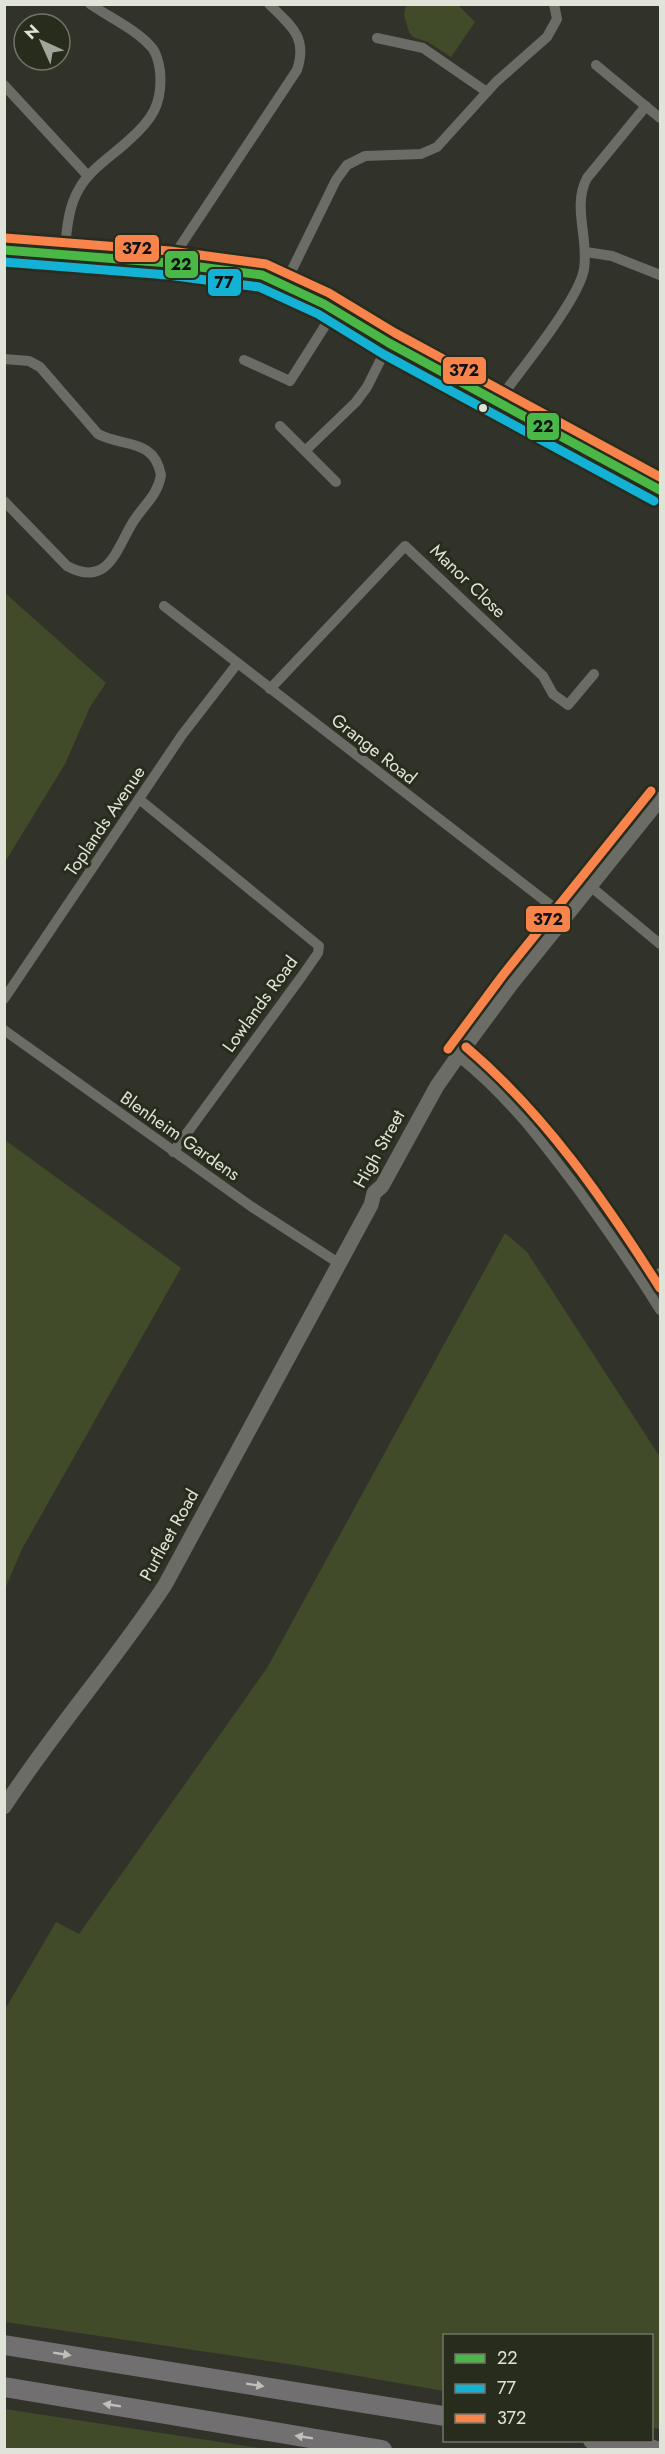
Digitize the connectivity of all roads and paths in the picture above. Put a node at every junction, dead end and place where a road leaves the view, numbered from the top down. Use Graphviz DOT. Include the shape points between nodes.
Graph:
graph roads {
  1 [pos="90,4"];
  2 [pos="554,4"];
  3 [pos="272,5"];
  4 [pos="376,38"];
  5 [pos="596,65"];
  6 [pos="4,85"];
  7 [pos="487,92"];
  8 [pos="646,106"];
  9 [pos="660,118"];
  10 [pos="88,176"];
  11 [pos="4,250"];
  12 [pos="586,252"];
  13 [pos="64,255"];
  14 [pos="169,263"];
  15 [pos="660,275"];
  16 [pos="285,284"];
  17 [pos="335,310"];
  18 [pos="389,343"];
  19 [pos="4,359"];
  20 [pos="244,360"];
  21 [pos="498,401"];
  22 [pos="280,426"];
  23 [pos="305,451"];
  24 [pos="336,482"];
  25 [pos="660,489"];
  26 [pos="4,501"];
  27 [pos="164,606"];
  28 [pos="237,664"];
  29 [pos="594,674"];
  30 [pos="270,688"];
  31 [pos="139,800"];
  32 [pos="660,800"];
  33 [pos="590,886"];
  34 [pos="566,917"];
  35 [pos="660,944"];
  36 [pos="4,999"];
  37 [pos="4,1030"];
  38 [pos="458,1056"];
  39 [pos="173,1152"];
  40 [pos="340,1264"];
  41 [pos="660,1273"];
  42 [pos="645,1284"];
  43 [pos="660,1310"];
  44 [pos="4,1807"];
  45 [pos="4,2346"];
  46 [pos="4,2387"];
  47 [pos="443,2416"];
  48 [pos="605,2442"];
  49 [pos="382,2450"];
  50 [pos="654,2450"];
  1 -- 10 [label="street" via="140,36 154,51 161,82 160,98 142,129"];
  2 -- 7 [label="street" via="557,19 547,37"];
  3 -- 14 [label="street" via="300,39 302,57 297,70"];
  4 -- 7 [label="street" via="423,48"];
  5 -- 8 [label="street"];
  6 -- 10 [label="street"];
  7 -- 16 [label="street" via="437,147 421,154 365,156 347,165"];
  8 -- 9 [label="street"];
  8 -- 12 [label="street" via="581,189"];
  10 -- 13 [label="street" via="72,202"];
  11 -- 13 [label="street"];
  12 -- 15 [label="street" via="612,256"];
  12 -- 21 [label="street" via="577,289"];
  13 -- 14 [label="street"];
  14 -- 16 [label="street" via="262,275"];
  16 -- 17 [label="street"];
  17 -- 18 [label="street"];
  17 -- 20 [label="street" via="290,381"];
  18 -- 21 [label="street"];
  18 -- 23 [label="street" via="356,402"];
  19 -- 26 [label="street" via="40,367 98,434 147,450 154,455 161,475 154,495 133,522 115,556 108,565 90,573 67,566"];
  21 -- 25 [label="street"];
  22 -- 23 [label="street"];
  23 -- 24 [label="street"];
  27 -- 28 [label="street, Grange Road"];
  28 -- 30 [label="street, Grange Road"];
  28 -- 31 [label="street, Toplands Avenue" via="182,735"];
  29 -- 30 [label="street, Manor Close" via="568,705 553,694 543,676 405,546"];
  30 -- 34 [label="street, Grange Road"];
  31 -- 36 [label="street, Toplands Avenue"];
  31 -- 39 [label="street, Lowlands Road" via="319,946 302,976"];
  32 -- 33 [label="street"];
  33 -- 34 [label="street"];
  33 -- 35 [label="street"];
  34 -- 38 [label="street"];
  37 -- 39 [label="street, Blenheim Gardens"];
  38 -- 40 [label="street, High Street" via="382,1186 374,1193"];
  38 -- 42 [label="street" via="529,1124"];
  39 -- 40 [label="street, Blenheim Gardens"];
  40 -- 44 [label="street, Purfleet Road" via="165,1585"];
  41 -- 42 [label="street"];
  42 -- 43 [label="street"];
  45 -- 47 [label="highway, one-way"];
  49 -- 46 [label="highway, one-way"];
  48 -- 50 [label="highway"];
}
